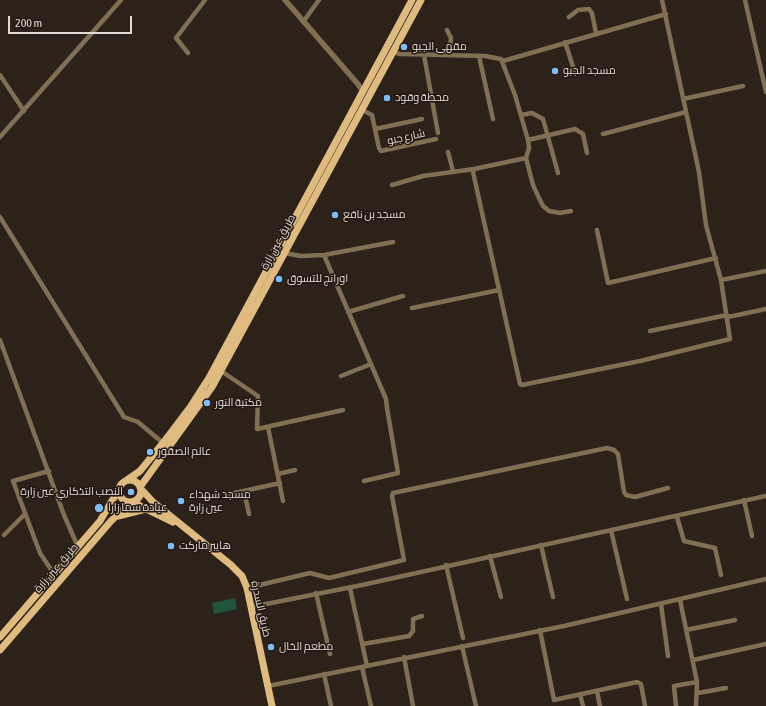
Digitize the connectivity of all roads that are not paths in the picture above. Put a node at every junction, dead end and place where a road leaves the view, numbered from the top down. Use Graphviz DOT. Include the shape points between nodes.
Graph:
graph roads {
  1 [pos="121,0"];
  2 [pos="205,0"];
  3 [pos="285,0"];
  4 [pos="319,0"];
  5 [pos="412,0"];
  6 [pos="421,0"];
  7 [pos="662,0"];
  8 [pos="745,0"];
  9 [pos="666,14"];
  10 [pos="569,17"];
  11 [pos="303,22"];
  12 [pos="447,30"];
  13 [pos="596,33"];
  14 [pos="565,42"];
  15 [pos="393,52"];
  16 [pos="188,53"];
  17 [pos="424,55"];
  18 [pos="449,55"];
  19 [pos="479,56"];
  20 [pos="503,60"];
  21 [pos="575,73"];
  22 [pos="0,76"];
  23 [pos="355,80"];
  24 [pos="368,81"];
  25 [pos="743,86"];
  26 [pos="363,91"];
  27 [pos="766,92"];
  28 [pos="683,99"];
  29 [pos="362,110"];
  30 [pos="24,111"];
  31 [pos="686,112"];
  32 [pos="520,114"];
  33 [pos="422,119"];
  34 [pos="493,119"];
  35 [pos="375,129"];
  36 [pos="438,133"];
  37 [pos="603,134"];
  38 [pos="548,135"];
  39 [pos="0,137"];
  40 [pos="436,139"];
  41 [pos="528,140"];
  42 [pos="448,152"];
  43 [pos="587,153"];
  44 [pos="526,158"];
  45 [pos="474,169"];
  46 [pos="453,171"];
  47 [pos="558,173"];
  48 [pos="392,185"];
  49 [pos="571,212"];
  50 [pos="0,217"];
  51 [pos="597,230"];
  52 [pos="393,242"];
  53 [pos="284,253"];
  54 [pos="324,256"];
  55 [pos="716,258"];
  56 [pos="766,271"];
  57 [pos="721,280"];
  58 [pos="499,290"];
  59 [pos="404,296"];
  60 [pos="412,308"];
  61 [pos="766,309"];
  62 [pos="348,312"];
  63 [pos="728,316"];
  64 [pos="650,331"];
  65 [pos="0,340"];
  66 [pos="371,364"];
  67 [pos="221,371"];
  68 [pos="341,376"];
  69 [pos="343,410"];
  70 [pos="268,427"];
  71 [pos="163,443"];
  72 [pos="295,470"];
  73 [pos="49,471"];
  74 [pos="140,471"];
  75 [pos="278,474"];
  76 [pos="147,476"];
  77 [pos="127,480"];
  78 [pos="364,481"];
  79 [pos="280,483"];
  80 [pos="141,488"];
  81 [pos="668,488"];
  82 [pos="119,490"];
  83 [pos="244,491"];
  84 [pos="230,494"];
  85 [pos="766,496"];
  86 [pos="744,500"];
  87 [pos="282,501"];
  88 [pos="131,503"];
  89 [pos="110,505"];
  90 [pos="146,509"];
  91 [pos="120,511"];
  92 [pos="25,514"];
  93 [pos="249,514"];
  94 [pos="677,517"];
  95 [pos="114,518"];
  96 [pos="177,523"];
  97 [pos="611,530"];
  98 [pos="4,535"];
  99 [pos="752,536"];
  100 [pos="541,545"];
  101 [pos="78,547"];
  102 [pos="490,556"];
  103 [pos="446,565"];
  104 [pos="54,574"];
  105 [pos="721,575"];
  106 [pos="766,579"];
  107 [pos="247,588"];
  108 [pos="350,588"];
  109 [pos="316,593"];
  110 [pos="501,597"];
  111 [pos="552,597"];
  112 [pos="627,599"];
  113 [pos="680,600"];
  114 [pos="661,604"];
  115 [pos="251,607"];
  116 [pos="422,616"];
  117 [pos="735,620"];
  118 [pos="540,630"];
  119 [pos="686,630"];
  120 [pos="0,637"];
  121 [pos="463,638"];
  122 [pos="363,644"];
  123 [pos="766,644"];
  124 [pos="462,646"];
  125 [pos="0,650"];
  126 [pos="330,654"];
  127 [pos="668,656"];
  128 [pos="404,657"];
  129 [pos="693,660"];
  130 [pos="364,666"];
  131 [pos="324,674"];
  132 [pos="697,682"];
  133 [pos="268,686"];
  134 [pos="726,688"];
  135 [pos="597,691"];
  136 [pos="698,693"];
  137 [pos="580,694"];
  138 [pos="272,706"];
  139 [pos="331,706"];
  140 [pos="371,706"];
  141 [pos="413,706"];
  142 [pos="476,706"];
  143 [pos="583,706"];
  144 [pos="600,706"];
  145 [pos="645,706"];
  146 [pos="676,706"];
  147 [pos="696,706"];
  1 -- 30 [label="street"];
  2 -- 16 [label="street" via="176,38"];
  3 -- 11 [label="street"];
  4 -- 11 [label="street"];
  5 -- 24 [label="main road, طريق عين زارة"];
  6 -- 15 [label="main road, طريق عين زارة"];
  7 -- 9 [label="street"];
  8 -- 27 [label="street"];
  9 -- 13 [label="street"];
  9 -- 28 [label="street"];
  10 -- 13 [label="street" via="578,10 589,9"];
  11 -- 23 [label="street"];
  12 -- 18 [label="street" via="451,38"];
  13 -- 14 [label="street"];
  14 -- 20 [label="street"];
  14 -- 21 [label="street"];
  15 -- 17 [label="street"];
  15 -- 29 [label="main road, طريق عين زارة"];
  17 -- 18 [label="street"];
  17 -- 36 [label="street"];
  18 -- 19 [label="street"];
  19 -- 20 [label="street" via="499,57"];
  19 -- 34 [label="street"];
  20 -- 32 [label="street"];
  22 -- 30 [label="street"];
  23 -- 24 [label="street"];
  23 -- 26 [label="street"];
  24 -- 26 [label="main road, طريق عين زارة"];
  25 -- 28 [label="street"];
  26 -- 71 [label="main road, طريق عين زارة" via="209,378"];
  28 -- 31 [label="street"];
  29 -- 35 [label="street, شارع جبو" via="372,114"];
  29 -- 53 [label="main road, طريق عين زارة"];
  30 -- 39 [label="street"];
  31 -- 37 [label="street"];
  31 -- 55 [label="street" via="699,172 706,225"];
  32 -- 38 [label="street" via="532,113 544,119"];
  32 -- 41 [label="street"];
  33 -- 35 [label="street"];
  35 -- 40 [label="street, شارع جبو" via="381,151"];
  38 -- 41 [label="street"];
  38 -- 43 [label="street" via="571,130 580,131"];
  38 -- 47 [label="street"];
  41 -- 44 [label="street"];
  42 -- 46 [label="street"];
  44 -- 45 [label="street"];
  44 -- 49 [label="street" via="533,185 545,209 555,213"];
  45 -- 46 [label="street"];
  45 -- 58 [label="street"];
  46 -- 48 [label="street"];
  50 -- 71 [label="street" via="122,414 138,422"];
  51 -- 55 [label="street" via="608,283"];
  52 -- 54 [label="street"];
  53 -- 54 [label="street"];
  53 -- 67 [label="main road, طريق عين زارة"];
  54 -- 62 [label="street"];
  55 -- 57 [label="street"];
  56 -- 57 [label="street"];
  57 -- 63 [label="street"];
  58 -- 60 [label="street"];
  58 -- 63 [label="street" via="518,382 522,385 730,340"];
  59 -- 62 [label="street"];
  61 -- 63 [label="street"];
  62 -- 66 [label="street"];
  63 -- 64 [label="street"];
  65 -- 73 [label="street"];
  66 -- 68 [label="street"];
  66 -- 78 [label="street" via="386,399 398,472"];
  67 -- 70 [label="street" via="258,396 256,428"];
  67 -- 76 [label="main road, طريق عين زارة" via="199,407"];
  69 -- 70 [label="street"];
  70 -- 75 [label="street"];
  71 -- 74 [label="main road, طريق عين زارة"];
  72 -- 75 [label="street"];
  73 -- 92 [label="street" via="13,482"];
  73 -- 101 [label="street"];
  74 -- 76 [label="main road" via="143,476"];
  74 -- 77 [label="main road, طريق عين زارة"];
  75 -- 79 [label="street"];
  76 -- 80 [label="main road, طريق عين زارة"];
  77 -- 80 [label="main road" via="135,481"];
  77 -- 82 [label="main road"];
  79 -- 83 [label="street"];
  79 -- 87 [label="street"];
  80 -- 88 [label="main road" via="138,499"];
  80 -- 96 [label="main road"];
  81 -- 107 [label="street" via="635,497 626,495 618,454 607,448 393,493 404,560 329,578 310,573"];
  82 -- 88 [label="main road" via="122,499"];
  82 -- 89 [label="main road, طريق عين زارة"];
  83 -- 84 [label="street"];
  83 -- 93 [label="street"];
  85 -- 86 [label="street"];
  86 -- 94 [label="street"];
  86 -- 99 [label="street"];
  88 -- 90 [label="main road"];
  88 -- 91 [label="main road, طريق عين زارة"];
  89 -- 91 [label="main road" via="116,505"];
  89 -- 101 [label="main road, طريق عين زارة"];
  90 -- 95 [label="main road"];
  90 -- 96 [label="main road"];
  91 -- 95 [label="main road, طريق عين زارة"];
  92 -- 98 [label="street"];
  92 -- 104 [label="street" via="40,553"];
  94 -- 97 [label="street"];
  94 -- 105 [label="street" via="682,540 715,548"];
  95 -- 125 [label="main road, طريق عين زارة"];
  96 -- 107 [label="main road, طريق السدرة" via="231,565 242,576"];
  97 -- 100 [label="street"];
  97 -- 112 [label="street"];
  100 -- 102 [label="street"];
  100 -- 111 [label="street"];
  101 -- 104 [label="main road, طريق عين زارة"];
  102 -- 103 [label="street"];
  102 -- 110 [label="street"];
  103 -- 108 [label="street"];
  103 -- 121 [label="street"];
  104 -- 120 [label="main road, طريق عين زارة"];
  106 -- 113 [label="street"];
  107 -- 115 [label="main road, طريق السدرة"];
  108 -- 109 [label="street"];
  108 -- 122 [label="street"];
  109 -- 115 [label="street"];
  109 -- 126 [label="street"];
  113 -- 114 [label="street"];
  113 -- 119 [label="street"];
  114 -- 118 [label="street"];
  114 -- 127 [label="street"];
  115 -- 133 [label="main road, طريق السدرة"];
  116 -- 122 [label="street" via="413,619 413,631 409,636"];
  117 -- 119 [label="street"];
  118 -- 124 [label="street"];
  118 -- 137 [label="street" via="552,698 556,700"];
  119 -- 129 [label="street"];
  122 -- 130 [label="street"];
  123 -- 129 [label="street"];
  124 -- 128 [label="street"];
  124 -- 142 [label="street"];
  128 -- 130 [label="street"];
  128 -- 141 [label="street"];
  129 -- 132 [label="street"];
  130 -- 131 [label="street"];
  130 -- 140 [label="street"];
  131 -- 133 [label="street"];
  131 -- 139 [label="street"];
  132 -- 136 [label="street"];
  132 -- 146 [label="street" via="674,686"];
  133 -- 138 [label="main road, طريق السدرة"];
  134 -- 136 [label="street"];
  135 -- 137 [label="street"];
  135 -- 144 [label="street"];
  135 -- 145 [label="street" via="640,682"];
  136 -- 147 [label="street"];
  137 -- 143 [label="street"];
}
